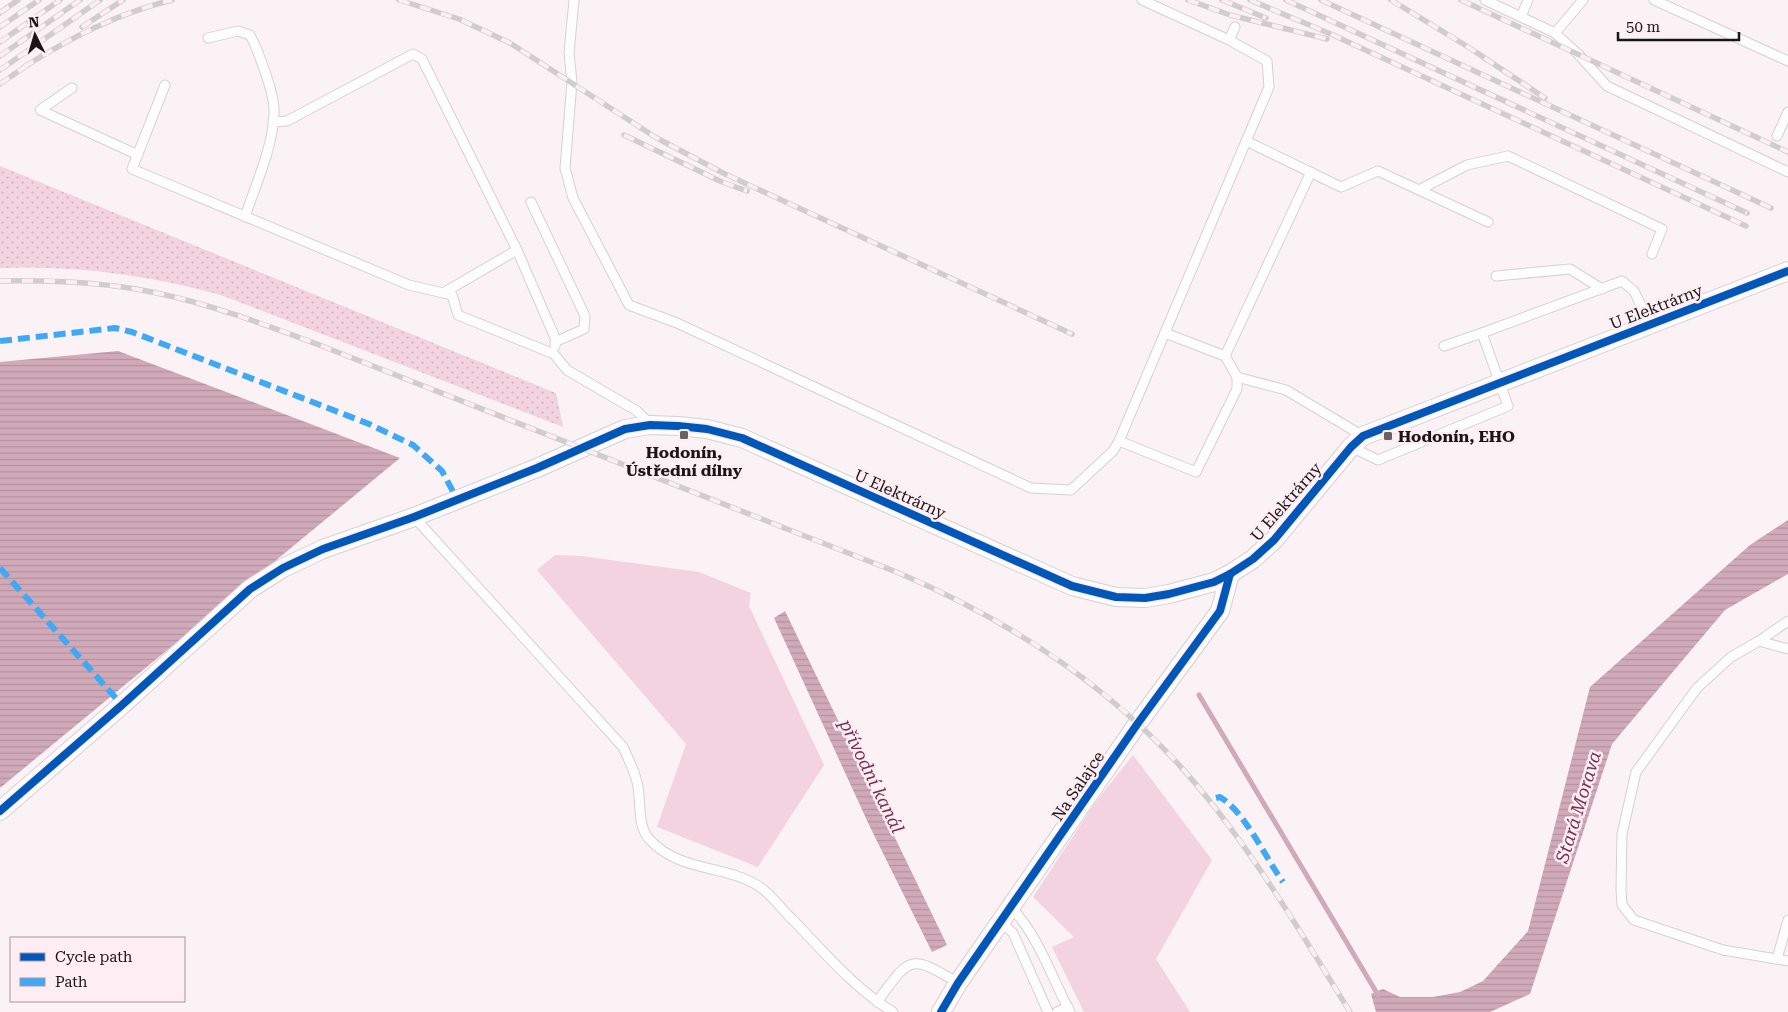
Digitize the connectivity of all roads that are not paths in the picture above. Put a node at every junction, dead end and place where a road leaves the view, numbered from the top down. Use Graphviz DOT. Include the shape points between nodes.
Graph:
graph roads {
  1 [pos="574,0"];
  2 [pos="1142,0"];
  3 [pos="1486,0"];
  4 [pos="1528,0"];
  5 [pos="1584,0"];
  6 [pos="1654,0"];
  7 [pos="1521,17"];
  8 [pos="1235,27"];
  9 [pos="1555,33"];
  10 [pos="208,38"];
  11 [pos="1229,40"];
  12 [pos="1788,61"];
  13 [pos="165,85"];
  14 [pos="72,88"];
  15 [pos="1788,112"];
  16 [pos="273,122"];
  17 [pos="1777,136"];
  18 [pos="1246,141"];
  19 [pos="138,155"];
  20 [pos="1311,172"];
  21 [pos="1788,172"];
  22 [pos="1419,190"];
  23 [pos="531,202"];
  24 [pos="245,217"];
  25 [pos="1488,222"];
  26 [pos="517,250"];
  27 [pos="1652,254"];
  28 [pos="1788,271"];
  29 [pos="1496,276"];
  30 [pos="1602,289"];
  31 [pos="443,293"];
  32 [pos="1650,324"];
  33 [pos="1165,333"];
  34 [pos="1482,333"];
  35 [pos="556,342"];
  36 [pos="1444,346"];
  37 [pos="554,354"];
  38 [pos="1225,356"];
  39 [pos="1237,377"];
  40 [pos="1499,384"];
  41 [pos="650,425"];
  42 [pos="1119,441"];
  43 [pos="1357,441"];
  44 [pos="414,517"];
  45 [pos="1230,574"];
  46 [pos="1788,621"];
  47 [pos="1759,641"];
  48 [pos="1788,649"];
  49 [pos="0,811"];
  50 [pos="1012,908"];
  51 [pos="1788,920"];
  52 [pos="1002,922"];
  53 [pos="1777,959"];
  54 [pos="1788,961"];
  55 [pos="958,983"];
  56 [pos="877,1002"];
  57 [pos="1069,1010"];
  58 [pos="893,1012"];
  59 [pos="941,1012"];
  60 [pos="1048,1012"];
  61 [pos="1057,1012"];
  1 -- 42 [label="lane" via="566,168 573,198 629,305 677,323 1031,488 1071,490 1113,451"];
  2 -- 11 [label="lane"];
  3 -- 7 [label="lane"];
  4 -- 7 [label="lane"];
  5 -- 9 [label="lane"];
  6 -- 12 [label="lane"];
  7 -- 9 [label="lane"];
  8 -- 11 [label="lane"];
  9 -- 21 [label="lane" via="1607,86"];
  10 -- 16 [label="lane" via="238,32 250,35 259,52 275,111"];
  11 -- 18 [label="lane" via="1267,61 1269,87"];
  13 -- 19 [label="lane"];
  14 -- 19 [label="lane" via="40,110"];
  15 -- 17 [label="lane"];
  16 -- 24 [label="lane"];
  16 -- 26 [label="lane" via="287,121 413,54 422,59"];
  18 -- 20 [label="lane"];
  18 -- 33 [label="lane"];
  19 -- 24 [label="lane" via="132,169"];
  20 -- 22 [label="lane" via="1341,187 1378,171"];
  20 -- 38 [label="lane"];
  22 -- 25 [label="lane"];
  22 -- 27 [label="lane" via="1467,165 1508,156 1662,229"];
  23 -- 35 [label="lane" via="585,316 584,329"];
  24 -- 31 [label="lane" via="409,285"];
  26 -- 31 [label="lane"];
  26 -- 35 [label="lane"];
  28 -- 32 [label="street, U Elektrárny"];
  29 -- 30 [label="lane" via="1570,269"];
  30 -- 32 [label="lane" via="1622,282 1634,291"];
  30 -- 34 [label="lane"];
  31 -- 37 [label="lane" via="452,295 458,315"];
  32 -- 40 [label="street, U Elektrárny"];
  33 -- 38 [label="lane"];
  33 -- 42 [label="lane"];
  34 -- 36 [label="lane"];
  34 -- 40 [label="lane"];
  35 -- 37 [label="lane"];
  37 -- 41 [label="lane" via="568,370 637,411"];
  38 -- 39 [label="lane"];
  39 -- 42 [label="lane" via="1237,389 1196,472"];
  39 -- 43 [label="lane" via="1286,390 1324,410"];
  40 -- 43 [label="street, U Elektrárny"];
  40 -- 43 [label="lane" via="1508,406 1378,460"];
  41 -- 44 [label="street, U Elektrárny" via="625,429"];
  41 -- 45 [label="street, U Elektrárny" via="707,428 742,438 1072,586 1116,597 1145,598 1214,582"];
  43 -- 45 [label="street, U Elektrárny" via="1274,540"];
  44 -- 49 [label="street, U Elektrárny" via="323,549 250,589"];
  44 -- 56 [label="lane" via="623,746 636,780 642,823 649,839 663,852 685,864 733,875 761,888"];
  45 -- 50 [label="street, Na Salajce" via="1220,611 1138,723"];
  46 -- 47 [label="lane"];
  47 -- 48 [label="lane"];
  47 -- 53 [label="lane" via="1731,657 1696,688 1636,772 1622,834 1620,889 1622,905 1634,920 1723,950"];
  50 -- 52 [label="street, Na Salajce"];
  50 -- 57 [label="lane" via="1027,924 1045,956"];
  51 -- 53 [label="lane"];
  52 -- 55 [label="street, Na Salajce"];
  52 -- 60 [label="lane" via="1013,933"];
  53 -- 54 [label="lane"];
  55 -- 56 [label="lane" via="925,963 912,963 898,973"];
  55 -- 59 [label="street, Na Salajce"];
  56 -- 58 [label="lane"];
  57 -- 61 [label="lane"];
}
